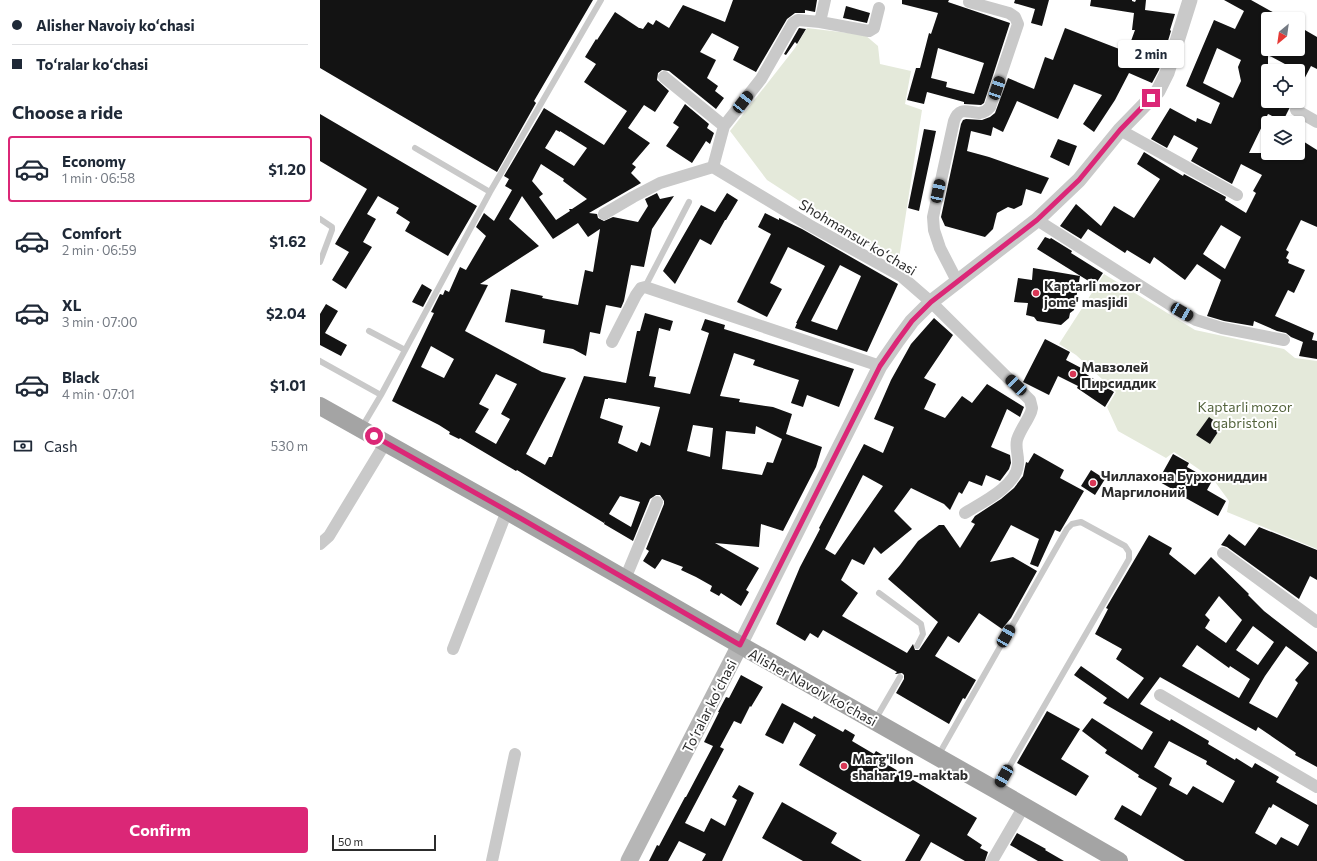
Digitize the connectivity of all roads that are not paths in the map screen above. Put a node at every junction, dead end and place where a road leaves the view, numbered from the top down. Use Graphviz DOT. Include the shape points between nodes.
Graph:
graph roads {
  1 [pos="601,0"];
  2 [pos="825,0"];
  3 [pos="1190,0"];
  4 [pos="969,2"];
  5 [pos="878,8"];
  6 [pos="820,22"];
  7 [pos="664,77"];
  8 [pos="1296,110"];
  9 [pos="1317,122"];
  10 [pos="724,126"];
  11 [pos="1120,130"];
  12 [pos="415,148"];
  13 [pos="713,167"];
  14 [pos="490,192"];
  15 [pos="1237,195"];
  16 [pos="689,202"];
  17 [pos="604,214"];
  18 [pos="320,219"];
  19 [pos="1037,220"];
  20 [pos="320,262"];
  21 [pos="958,282"];
  22 [pos="645,287"];
  23 [pos="931,302"];
  24 [pos="369,331"];
  25 [pos="1284,340"];
  26 [pos="612,342"];
  27 [pos="405,350"];
  28 [pos="320,361"];
  29 [pos="880,366"];
  30 [pos="381,395"];
  31 [pos="320,406"];
  32 [pos="361,429"];
  33 [pos="386,442"];
  34 [pos="657,502"];
  35 [pos="507,511"];
  36 [pos="965,513"];
  37 [pos="320,544"];
  38 [pos="1223,553"];
  39 [pos="625,578"];
  40 [pos="879,593"];
  41 [pos="1317,622"];
  42 [pos="740,645"];
  43 [pos="917,646"];
  44 [pos="453,649"];
  45 [pos="900,676"];
  46 [pos="1160,695"];
  47 [pos="875,721"];
  48 [pos="515,754"];
  49 [pos="937,757"];
  50 [pos="1317,787"];
  51 [pos="996,790"];
  52 [pos="1024,806"];
  53 [pos="492,861"];
  54 [pos="629,861"];
  55 [pos="992,861"];
  56 [pos="1119,861"];
  1 -- 14 [label="lane"];
  2 -- 6 [label="street"];
  3 -- 11 [label="street, Toʻralar koʻchasi" via="1169,67 1158,91"];
  4 -- 21 [label="street" via="1009,14 1015,17 1018,24 990,107 980,114 962,111 954,121 933,217 940,248"];
  5 -- 6 [label="street" via="874,28 869,31"];
  6 -- 10 [label="street" via="798,20 793,23 762,79"];
  7 -- 10 [label="street"];
  8 -- 9 [label="street"];
  10 -- 13 [label="street"];
  11 -- 15 [label="street"];
  11 -- 19 [label="street, Toʻralar koʻchasi" via="1079,180"];
  12 -- 14 [label="lane"];
  13 -- 17 [label="street" via="660,183"];
  13 -- 23 [label="street, Shohmansur koʻchasi" via="809,225 901,276"];
  14 -- 27 [label="lane"];
  16 -- 22 [label="lane"];
  18 -- 20 [label="lane" via="330,224 332,230"];
  19 -- 21 [label="street, Toʻralar koʻchasi"];
  19 -- 25 [label="street" via="1196,320 1222,328"];
  21 -- 23 [label="street, Toʻralar koʻchasi"];
  22 -- 26 [label="street" via="640,288"];
  22 -- 29 [label="street"];
  23 -- 29 [label="street, Toʻralar koʻchasi" via="912,321"];
  23 -- 36 [label="street, Shohmansur koʻchasi" via="1026,395 1031,403 1031,412 1018,435 1018,464 1014,476 1005,487"];
  24 -- 27 [label="lane"];
  27 -- 30 [label="lane"];
  28 -- 30 [label="lane"];
  29 -- 42 [label="street, Toʻralar koʻchasi"];
  30 -- 32 [label="lane"];
  31 -- 32 [label="main road, Alisher Navoiy koʻchasi"];
  32 -- 33 [label="main road, Alisher Navoiy koʻchasi"];
  33 -- 35 [label="main road, Alisher Navoiy koʻchasi"];
  33 -- 37 [label="street" via="329,536"];
  34 -- 39 [label="street"];
  35 -- 39 [label="main road, Alisher Navoiy koʻchasi"];
  35 -- 44 [label="street"];
  38 -- 41 [label="street"];
  39 -- 42 [label="main road, Alisher Navoiy koʻchasi"];
  40 -- 43 [label="lane" via="921,624 923,634"];
  42 -- 47 [label="main road, Alisher Navoiy koʻchasi"];
  42 -- 54 [label="main road, Toʻralar koʻchasi"];
  45 -- 47 [label="lane"];
  46 -- 50 [label="street"];
  47 -- 49 [label="main road, Alisher Navoiy koʻchasi"];
  48 -- 53 [label="street"];
  49 -- 51 [label="main road, Alisher Navoiy koʻchasi"];
  49 -- 51 [label="lane" via="1067,529 1072,524 1081,522 1128,549 1127,562"];
  51 -- 52 [label="main road, Alisher Navoiy koʻchasi"];
  52 -- 55 [label="street"];
  52 -- 56 [label="main road, Alisher Navoiy koʻchasi"];
}
